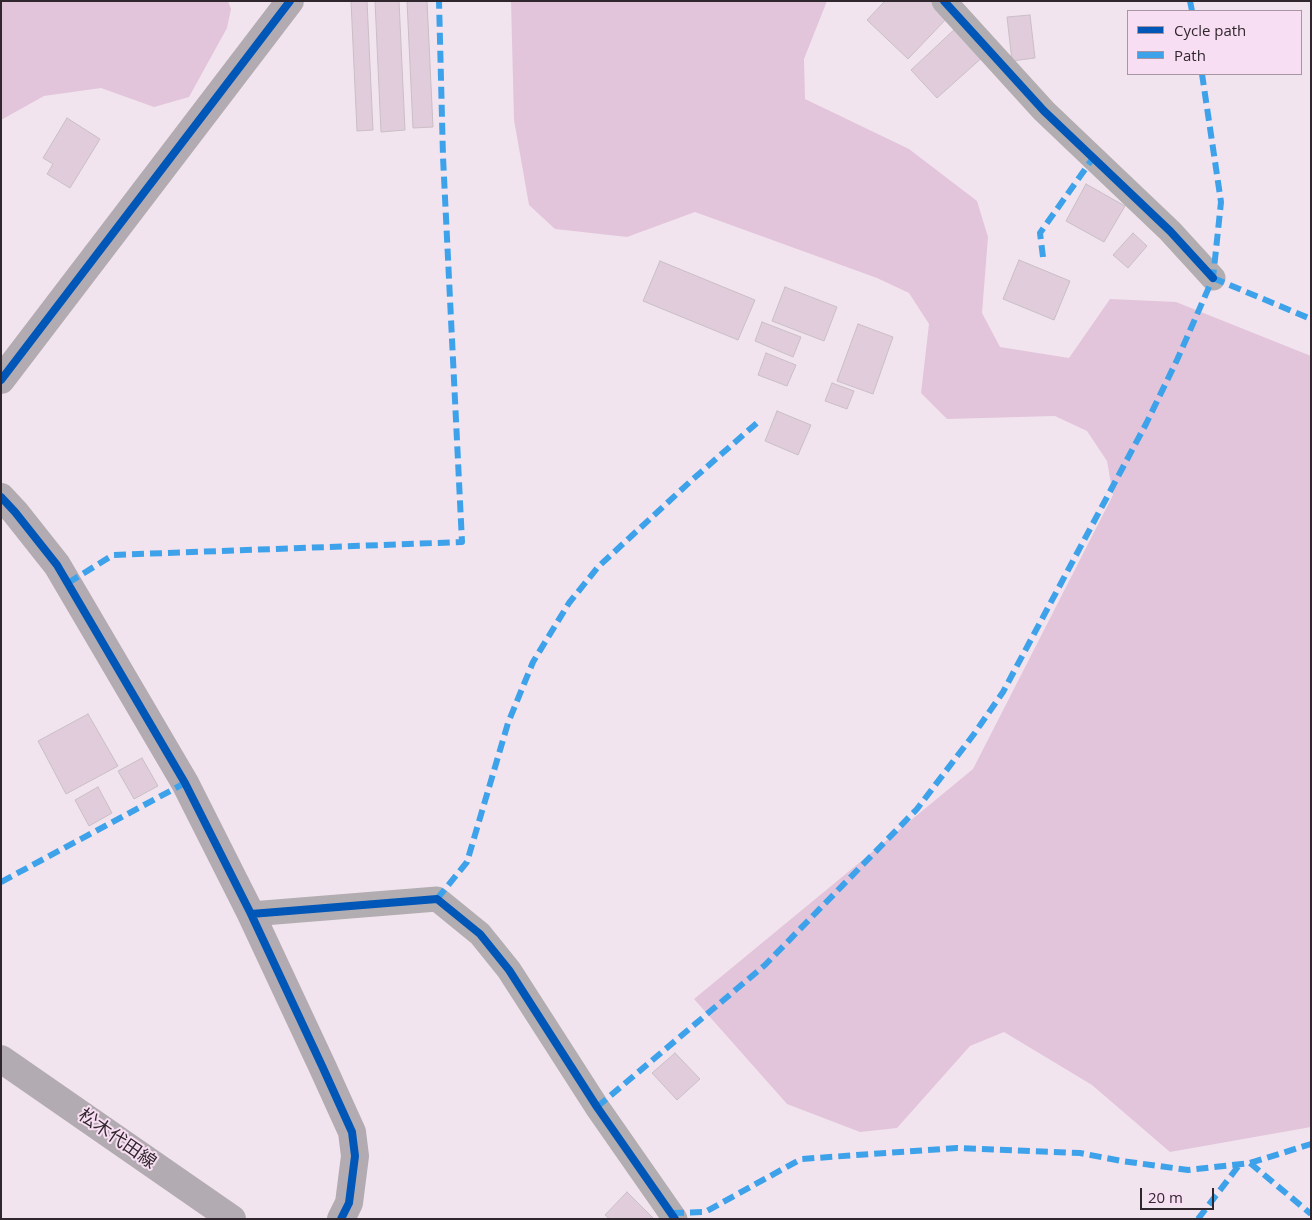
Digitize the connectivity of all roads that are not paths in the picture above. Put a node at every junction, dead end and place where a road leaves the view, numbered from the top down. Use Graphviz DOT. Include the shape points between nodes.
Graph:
graph roads {
  1 [pos="290,1"];
  2 [pos="944,1"];
  3 [pos="1212,278"];
  4 [pos="1,380"];
  5 [pos="1,497"];
  6 [pos="250,914"];
  7 [pos="1,1059"];
  8 [pos="232,1219"];
  9 [pos="341,1219"];
  10 [pos="675,1219"];
  1 -- 4 [label="street"];
  2 -- 3 [label="street" via="1044,111 1170,231"];
  5 -- 6 [label="street" via="57,565 185,783"];
  6 -- 9 [label="street" via="352,1132 355,1156 348,1203"];
  6 -- 10 [label="street" via="437,898 480,934 509,970 597,1107"];
  7 -- 8 [label="street, 松木代田線"];
}
